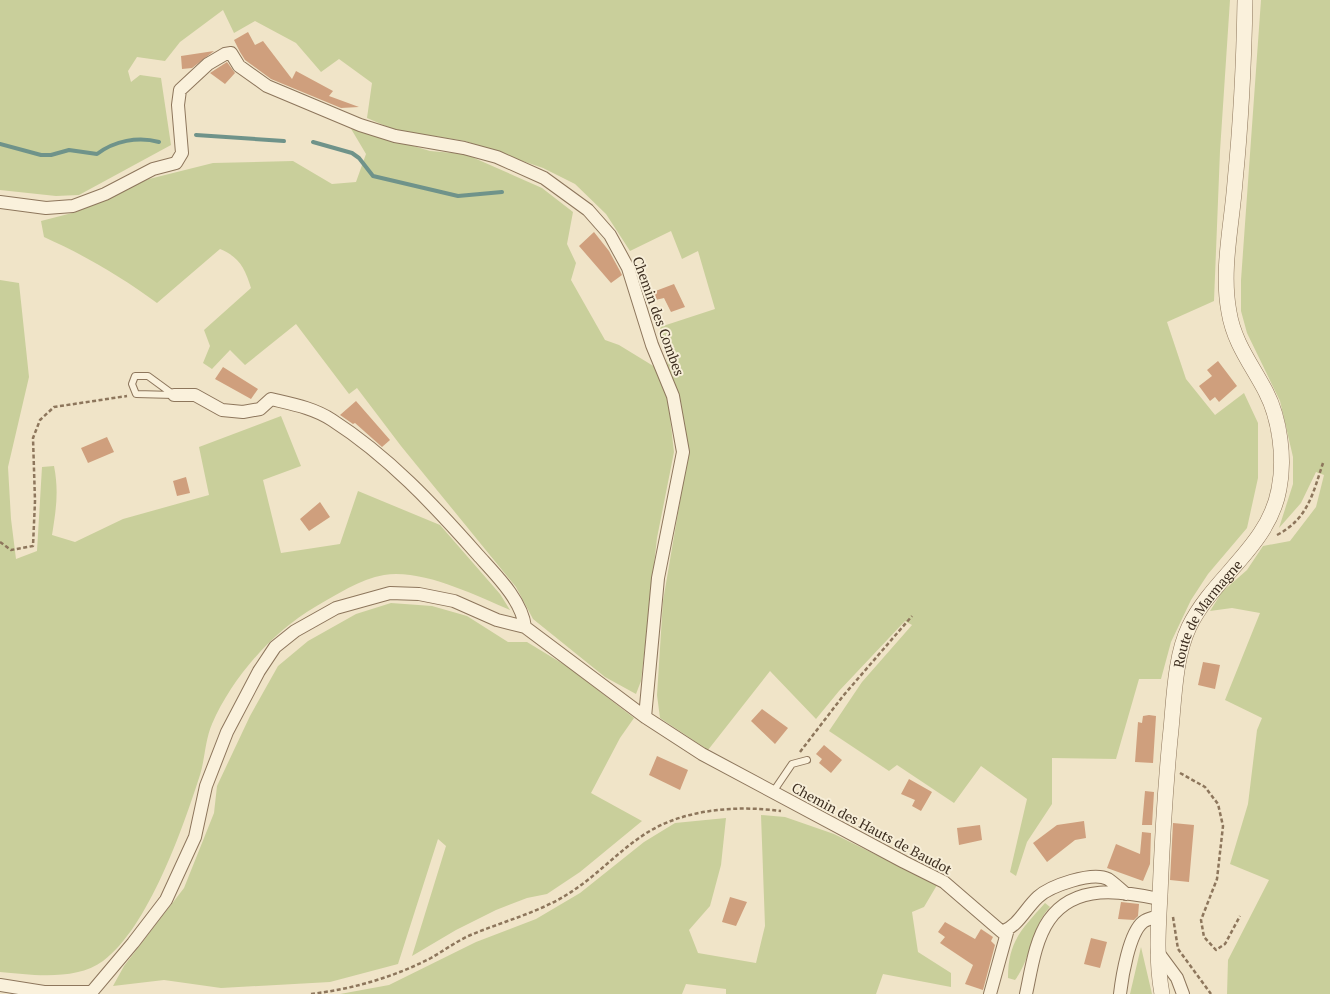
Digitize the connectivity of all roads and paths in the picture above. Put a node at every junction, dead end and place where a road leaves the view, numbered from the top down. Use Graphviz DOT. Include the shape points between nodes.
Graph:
graph roads {
  1 [pos="1245,0"];
  2 [pos="0,202"];
  3 [pos="136,394"];
  4 [pos="174,394"];
  5 [pos="1323,463"];
  6 [pos="1258,534"];
  7 [pos="0,542"];
  8 [pos="912,616"];
  9 [pos="525,627"];
  10 [pos="644,717"];
  11 [pos="807,760"];
  12 [pos="792,764"];
  13 [pos="1168,766"];
  14 [pos="773,792"];
  15 [pos="785,812"];
  16 [pos="1126,894"];
  17 [pos="1159,899"];
  18 [pos="1158,916"];
  19 [pos="1240,916"];
  20 [pos="1008,929"];
  21 [pos="1157,950"];
  22 [pos="0,985"];
  23 [pos="90,993"];
  24 [pos="312,994"];
  25 [pos="990,994"];
  26 [pos="1026,994"];
  27 [pos="1120,994"];
  28 [pos="1162,994"];
  29 [pos="1183,994"];
  30 [pos="1211,994"];
  1 -- 6 [label="street, Route de Marmagne" via="1242,90 1226,279 1236,341 1267,393 1276,421 1281,454 1279,490"];
  2 -- 10 [label="street, Chemin des Combes" via="46,208 73,206 176,162 182,153 180,90 208,64 231,52 239,66 267,86 395,136 497,157 544,178 588,210 610,235 628,268 672,396 683,452 658,578"];
  3 -- 4 [label="lane"];
  3 -- 4 [label="lane" via="132,384 135,376 148,376"];
  3 -- 7 [label="path" via="54,408 40,420 33,438 33,546 11,550"];
  4 -- 9 [label="street" via="195,395 222,410 243,412 260,409 271,399 307,408 332,419 432,502 513,599 524,616"];
  5 -- 6 [label="path" via="1309,506 1290,528 1274,536"];
  6 -- 13 [label="street, Route de Marmagne" via="1245,556 1201,605 1187,630 1177,674"];
  8 -- 12 [label="path" via="843,696"];
  9 -- 10 [label="street, Chemin des Hauts de Baudot"];
  9 -- 23 [label="street" via="497,620 454,601 419,594 390,593 336,608 295,631 275,647 227,732 206,786 195,837 166,900"];
  10 -- 14 [label="street, Chemin des Hauts de Baudot" via="702,754"];
  11 -- 12 [label="lane"];
  12 -- 14 [label="lane"];
  13 -- 17 [label="street, Route de Marmagne"];
  13 -- 19 [label="path" via="1205,787 1218,804 1223,826 1216,879 1200,920 1204,937 1216,950 1226,944"];
  14 -- 20 [label="street, Chemin des Hauts de Baudot" via="931,874 1002,932"];
  15 -- 24 [label="path" via="754,808 715,811 675,820 643,835 574,890 535,911 466,937 431,958 384,978"];
  16 -- 17 [label="street"];
  16 -- 20 [label="street" via="1106,878 1085,878 1057,886 1038,896"];
  16 -- 26 [label="street" via="1104,892 1076,896 1049,920 1041,937"];
  17 -- 18 [label="street, Route de Marmagne"];
  17 -- 30 [label="path" via="1174,920 1178,948"];
  18 -- 21 [label="street, Route de Marmagne"];
  18 -- 27 [label="street" via="1143,922 1135,932"];
  20 -- 25 [label="street"];
  21 -- 28 [label="street, Route de Marmagne"];
  21 -- 29 [label="street"];
  22 -- 23 [label="street" via="44,992"];
}
